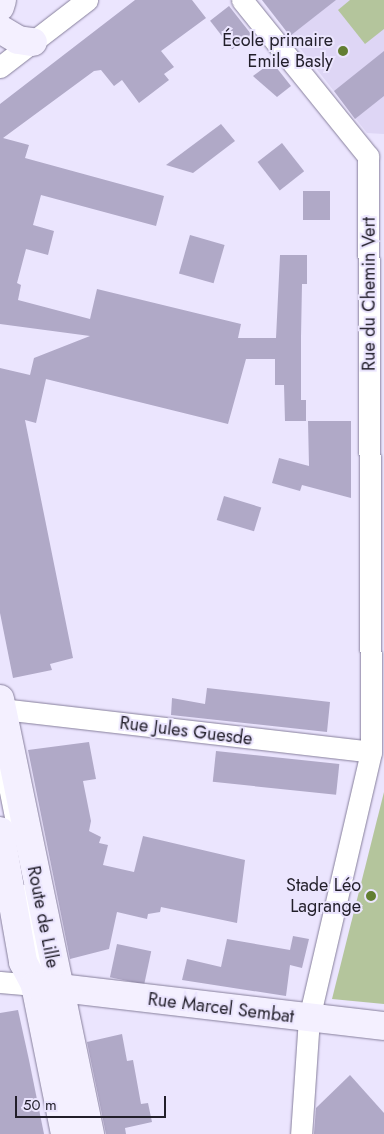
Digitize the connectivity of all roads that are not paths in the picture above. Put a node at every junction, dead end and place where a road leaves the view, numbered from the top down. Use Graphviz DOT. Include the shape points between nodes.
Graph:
graph roads {
  1 [pos="2,0"];
  2 [pos="87,0"];
  3 [pos="242,0"];
  4 [pos="0,7"];
  5 [pos="0,29"];
  6 [pos="33,42"];
  7 [pos="0,67"];
  8 [pos="376,154"];
  9 [pos="1,704"];
  10 [pos="377,752"];
  11 [pos="0,766"];
  12 [pos="0,831"];
  13 [pos="0,982"];
  14 [pos="46,986"];
  15 [pos="308,1018"];
  16 [pos="384,1026"];
  17 [pos="65,1134"];
  18 [pos="75,1134"];
  19 [pos="90,1134"];
  20 [pos="301,1134"];
  1 -- 4 [label="main road"];
  2 -- 6 [label="street"];
  3 -- 8 [label="street, Rue du Chemin Vert"];
  5 -- 6 [label="main road" via="18,40"];
  6 -- 7 [label="street"];
  8 -- 10 [label="street, Rue du Chemin Vert"];
  9 -- 10 [label="street, Rue Jules Guesde"];
  9 -- 14 [label="main road, Route de Lille"];
  10 -- 15 [label="street, Rue du Chemin Vert"];
  11 -- 14 [label="lane" via="38,960"];
  12 -- 14 [label="main road, Route de Lille" via="23,962"];
  13 -- 14 [label="street"];
  14 -- 15 [label="main road, Rue Marcel Sembat"];
  14 -- 17 [label="main road, Route de Lille"];
  14 -- 18 [label="lane"];
  14 -- 19 [label="main road, Route de Lille"];
  15 -- 16 [label="main road, Rue Marcel Sembat"];
  15 -- 20 [label="street, Rue du Chemin Vert"];
}
